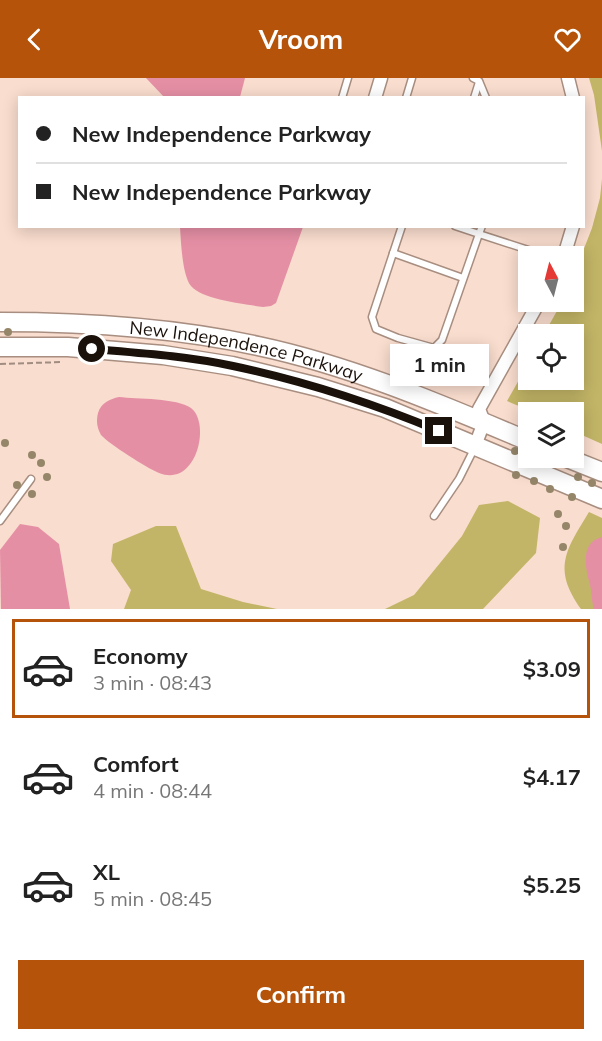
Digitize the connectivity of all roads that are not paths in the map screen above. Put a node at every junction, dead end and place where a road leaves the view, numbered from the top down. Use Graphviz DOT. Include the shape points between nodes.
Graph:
graph roads {
  1 [pos="348,78"];
  2 [pos="381,78"];
  3 [pos="412,78"];
  4 [pos="568,78"];
  5 [pos="476,80"];
  6 [pos="343,96"];
  7 [pos="376,96"];
  8 [pos="407,96"];
  9 [pos="474,96"];
  10 [pos="485,96"];
  11 [pos="572,96"];
  12 [pos="401,228"];
  13 [pos="461,228"];
  14 [pos="481,228"];
  15 [pos="572,228"];
  16 [pos="479,234"];
  17 [pos="567,246"];
  18 [pos="518,247"];
  19 [pos="393,254"];
  20 [pos="463,278"];
  21 [pos="533,312"];
  22 [pos="0,322"];
  23 [pos="165,343"];
  24 [pos="0,347"];
  25 [pos="484,422"];
  26 [pos="518,437"];
  27 [pos="476,446"];
  28 [pos="584,465"];
  29 [pos="602,472"];
  30 [pos="31,479"];
  31 [pos="602,499"];
  32 [pos="434,516"];
  33 [pos="0,522"];
  1 -- 6 [label="lane"];
  2 -- 7 [label="street"];
  3 -- 8 [label="lane"];
  4 -- 11 [label="street"];
  5 -- 9 [label="lane"];
  5 -- 10 [label="lane"];
  12 -- 19 [label="lane"];
  13 -- 16 [label="lane"];
  14 -- 16 [label="lane"];
  15 -- 17 [label="street"];
  16 -- 18 [label="lane"];
  16 -- 20 [label="lane"];
  19 -- 20 [label="lane"];
  19 -- 20 [label="lane" via="372,317 376,329 398,338 434,348 442,340"];
  21 -- 25 [label="street" via="479,409"];
  22 -- 23 [label="street, New Independence Parkway" via="69,322"];
  23 -- 24 [label="street, New Independence Parkway"];
  23 -- 25 [label="street, New Independence Parkway" via="258,346 330,364"];
  23 -- 27 [label="street, New Independence Parkway" via="384,408"];
  25 -- 26 [label="street, New Independence Parkway"];
  25 -- 27 [label="street"];
  27 -- 31 [label="street, New Independence Parkway"];
  27 -- 32 [label="lane"];
  28 -- 29 [label="street"];
  30 -- 33 [label="lane"];
}
